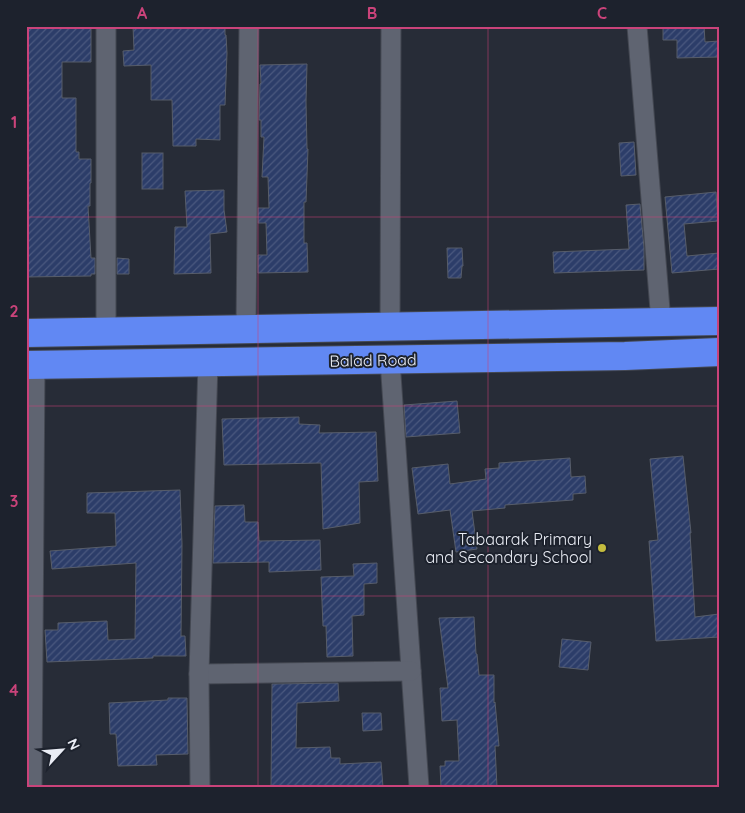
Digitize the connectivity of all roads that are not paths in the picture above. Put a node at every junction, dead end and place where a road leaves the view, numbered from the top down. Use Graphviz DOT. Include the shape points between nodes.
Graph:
graph roads {
  1 [pos="106,26"];
  2 [pos="249,26"];
  3 [pos="391,26"];
  4 [pos="637,26"];
  5 [pos="719,321"];
  6 [pos="661,322"];
  7 [pos="390,327"];
  8 [pos="246,328"];
  9 [pos="106,332"];
  10 [pos="26,333"];
  11 [pos="719,352"];
  12 [pos="390,360"];
  13 [pos="208,362"];
  14 [pos="31,365"];
  15 [pos="411,670"];
  16 [pos="200,674"];
  17 [pos="32,787"];
  18 [pos="200,787"];
  19 [pos="419,787"];
  1 -- 9 [label="street"];
  2 -- 8 [label="street"];
  3 -- 7 [label="street"];
  4 -- 6 [label="street"];
  5 -- 6 [label="highway, Balad Road"];
  6 -- 7 [label="highway, Balad Road"];
  7 -- 8 [label="highway, Balad Road"];
  8 -- 9 [label="highway, Balad Road"];
  9 -- 10 [label="highway, Balad Road"];
  11 -- 12 [label="highway, Balad Road"];
  12 -- 13 [label="highway, Balad Road"];
  12 -- 15 [label="street"];
  13 -- 14 [label="highway, Balad Road"];
  13 -- 16 [label="street"];
  14 -- 17 [label="street"];
  15 -- 16 [label="street"];
  15 -- 19 [label="street"];
  16 -- 18 [label="street"];
}
